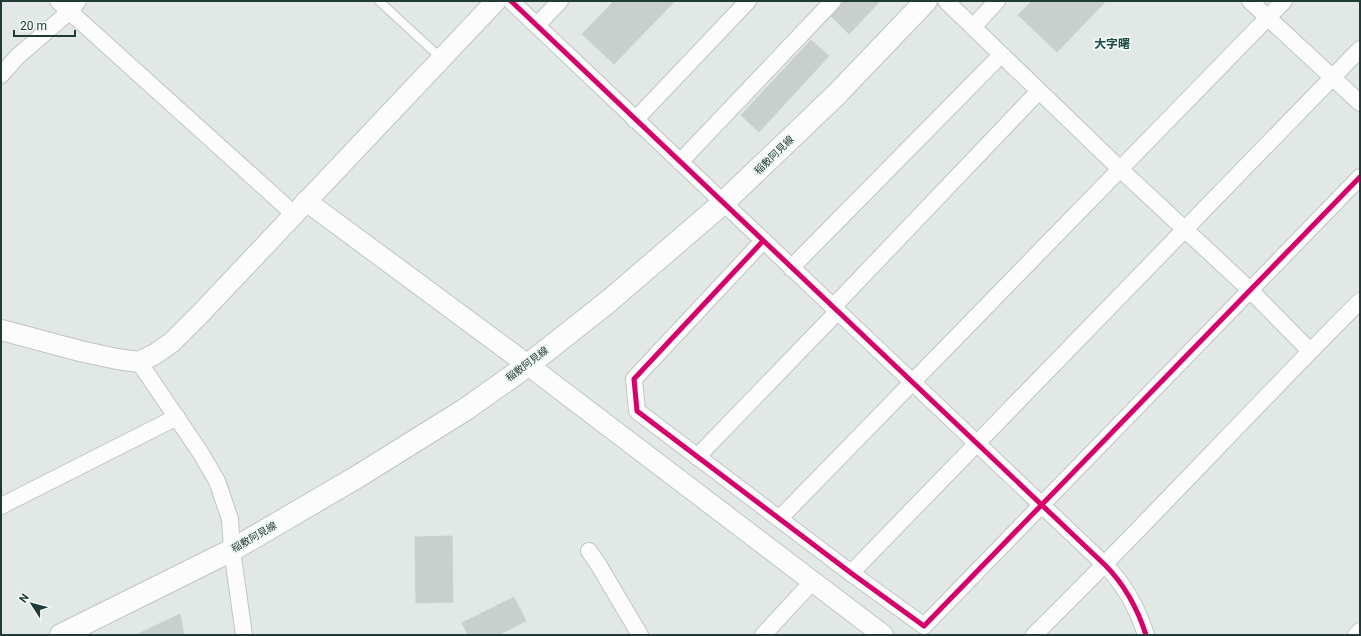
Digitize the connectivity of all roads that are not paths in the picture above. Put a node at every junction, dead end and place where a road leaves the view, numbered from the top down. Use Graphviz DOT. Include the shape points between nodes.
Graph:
graph roads {
  1 [pos="379,1"];
  2 [pos="496,1"];
  3 [pos="511,1"];
  4 [pos="560,1"];
  5 [pos="748,1"];
  6 [pos="833,1"];
  7 [pos="926,1"];
  8 [pos="946,1"];
  9 [pos="998,1"];
  10 [pos="1250,1"];
  11 [pos="1284,1"];
  12 [pos="68,5"];
  13 [pos="1268,18"];
  14 [pos="537,25"];
  15 [pos="973,27"];
  16 [pos="1360,48"];
  17 [pos="1001,55"];
  18 [pos="441,58"];
  19 [pos="1,74"];
  20 [pos="1332,77"];
  21 [pos="1039,91"];
  22 [pos="1360,103"];
  23 [pos="635,120"];
  24 [pos="680,162"];
  25 [pos="1120,170"];
  26 [pos="1360,177"];
  27 [pos="723,203"];
  28 [pos="300,208"];
  29 [pos="1185,229"];
  30 [pos="763,241"];
  31 [pos="791,268"];
  32 [pos="1250,290"];
  33 [pos="1360,301"];
  34 [pos="835,309"];
  35 [pos="1,330"];
  36 [pos="1310,351"];
  37 [pos="139,362"];
  38 [pos="528,365"];
  39 [pos="912,382"];
  40 [pos="177,417"];
  41 [pos="978,442"];
  42 [pos="697,457"];
  43 [pos="1041,504"];
  44 [pos="1,506"];
  45 [pos="779,520"];
  46 [pos="232,550"];
  47 [pos="588,551"];
  48 [pos="1105,565"];
  49 [pos="851,573"];
  50 [pos="813,581"];
  51 [pos="1360,632"];
  52 [pos="61,635"];
  53 [pos="244,635"];
  54 [pos="640,635"];
  55 [pos="763,635"];
  56 [pos="884,635"];
  57 [pos="1034,635"];
  58 [pos="1146,635"];
  59 [pos="1356,635"];
  1 -- 18 [label="lane"];
  2 -- 18 [label="street"];
  3 -- 14 [label="street"];
  4 -- 14 [label="street"];
  5 -- 23 [label="street"];
  6 -- 24 [label="street"];
  7 -- 27 [label="main road, 稲敷阿見線" via="836,95"];
  8 -- 15 [label="street"];
  9 -- 15 [label="street"];
  10 -- 13 [label="street"];
  11 -- 13 [label="street"];
  12 -- 19 [label="street"];
  12 -- 28 [label="street"];
  13 -- 20 [label="street"];
  13 -- 25 [label="street"];
  14 -- 23 [label="street"];
  15 -- 17 [label="street"];
  16 -- 20 [label="street"];
  17 -- 21 [label="street"];
  17 -- 31 [label="street"];
  18 -- 28 [label="street"];
  20 -- 22 [label="street"];
  20 -- 29 [label="street"];
  21 -- 25 [label="street"];
  21 -- 34 [label="street"];
  23 -- 24 [label="street"];
  24 -- 27 [label="street"];
  25 -- 29 [label="street"];
  25 -- 39 [label="street"];
  26 -- 32 [label="street"];
  27 -- 30 [label="street"];
  27 -- 38 [label="main road, 稲敷阿見線" via="615,296"];
  28 -- 37 [label="street" via="171,344"];
  28 -- 38 [label="street"];
  29 -- 32 [label="street"];
  29 -- 41 [label="street"];
  30 -- 31 [label="street"];
  30 -- 42 [label="street" via="634,380 637,411"];
  31 -- 34 [label="street"];
  32 -- 36 [label="street"];
  32 -- 43 [label="street"];
  33 -- 36 [label="street"];
  34 -- 39 [label="street"];
  34 -- 42 [label="street"];
  35 -- 37 [label="street" via="117,359"];
  36 -- 48 [label="street"];
  37 -- 40 [label="street"];
  38 -- 46 [label="main road, 稲敷阿見線" via="466,409"];
  38 -- 50 [label="street"];
  39 -- 41 [label="street"];
  39 -- 45 [label="street"];
  40 -- 44 [label="street"];
  40 -- 46 [label="street" via="217,481 230,519"];
  41 -- 43 [label="street"];
  41 -- 49 [label="street"];
  42 -- 45 [label="street"];
  43 -- 48 [label="street"];
  43 -- 49 [label="street" via="924,626"];
  45 -- 49 [label="street"];
  46 -- 52 [label="main road, 稲敷阿見線"];
  46 -- 53 [label="street"];
  47 -- 54 [label="street"];
  48 -- 57 [label="street"];
  48 -- 58 [label="street" via="1117,576"];
  50 -- 55 [label="street"];
  50 -- 56 [label="street"];
  51 -- 59 [label="street"];
}
